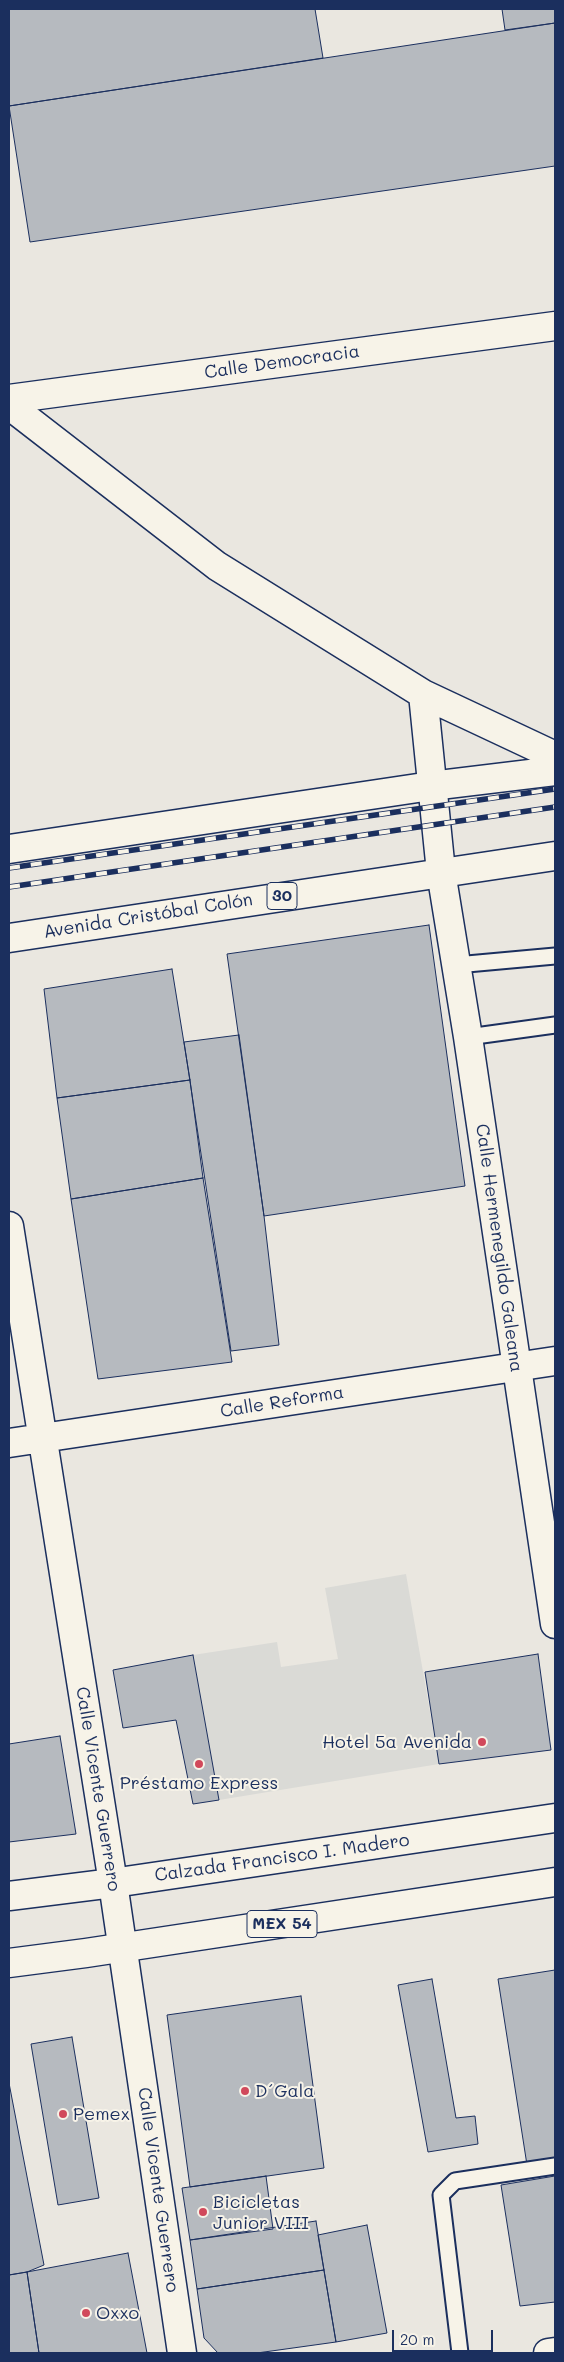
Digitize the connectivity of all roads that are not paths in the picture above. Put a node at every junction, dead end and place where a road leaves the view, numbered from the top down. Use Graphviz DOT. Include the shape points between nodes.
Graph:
graph roads {
  1 [pos="555,326"];
  2 [pos="9,399"];
  3 [pos="9,405"];
  4 [pos="423,694"];
  5 [pos="555,756"];
  6 [pos="555,771"];
  7 [pos="431,786"];
  8 [pos="9,849"];
  9 [pos="555,856"];
  10 [pos="441,872"];
  11 [pos="9,938"];
  12 [pos="555,956"];
  13 [pos="456,965"];
  14 [pos="555,1025"];
  15 [pos="468,1037"];
  16 [pos="9,1226"];
  17 [pos="555,1361"];
  18 [pos="516,1366"];
  19 [pos="43,1439"];
  20 [pos="9,1443"];
  21 [pos="555,1624"];
  22 [pos="555,1818"];
  23 [pos="555,1882"];
  24 [pos="113,1883"];
  25 [pos="9,1896"];
  26 [pos="122,1948"];
  27 [pos="9,1963"];
  28 [pos="555,2166"];
  29 [pos="555,2352"];
  30 [pos="182,2353"];
  31 [pos="460,2353"];
  32 [pos="548,2353"];
  1 -- 2 [label="street, Calle Democracia"];
  3 -- 4 [label="street" via="217,566"];
  4 -- 5 [label="street"];
  4 -- 7 [label="street, Calle Hermenegildo Galeana"];
  6 -- 7 [label="street"];
  7 -- 8 [label="street"];
  7 -- 10 [label="street, Calle Hermenegildo Galeana"];
  9 -- 10 [label="street, Avenida Cristóbal Colón / 30"];
  10 -- 11 [label="street, Avenida Cristóbal Colón / 30"];
  10 -- 13 [label="street, Calle Hermenegildo Galeana"];
  12 -- 13 [label="lane"];
  13 -- 15 [label="street, Calle Hermenegildo Galeana"];
  14 -- 15 [label="lane"];
  15 -- 18 [label="street, Calle Hermenegildo Galeana"];
  16 -- 19 [label="street, Calle Vicente Guerrero"];
  17 -- 18 [label="street, Calle Reforma"];
  18 -- 19 [label="street, Calle Reforma"];
  18 -- 21 [label="street, Calle Hermenegildo Galeana"];
  19 -- 20 [label="street, Calle Reforma"];
  19 -- 24 [label="street, Calle Vicente Guerrero"];
  22 -- 24 [label="street, Calzada Francisco I. Madero"];
  23 -- 26 [label="street, MEX 54"];
  24 -- 25 [label="street, Calzada Francisco I. Madero"];
  24 -- 26 [label="street, Calle Vicente Guerrero"];
  26 -- 27 [label="street, MEX 54"];
  26 -- 30 [label="street, Calle Vicente Guerrero"];
  28 -- 31 [label="lane" via="455,2181 441,2195"];
  29 -- 32 [label="street"];
}
